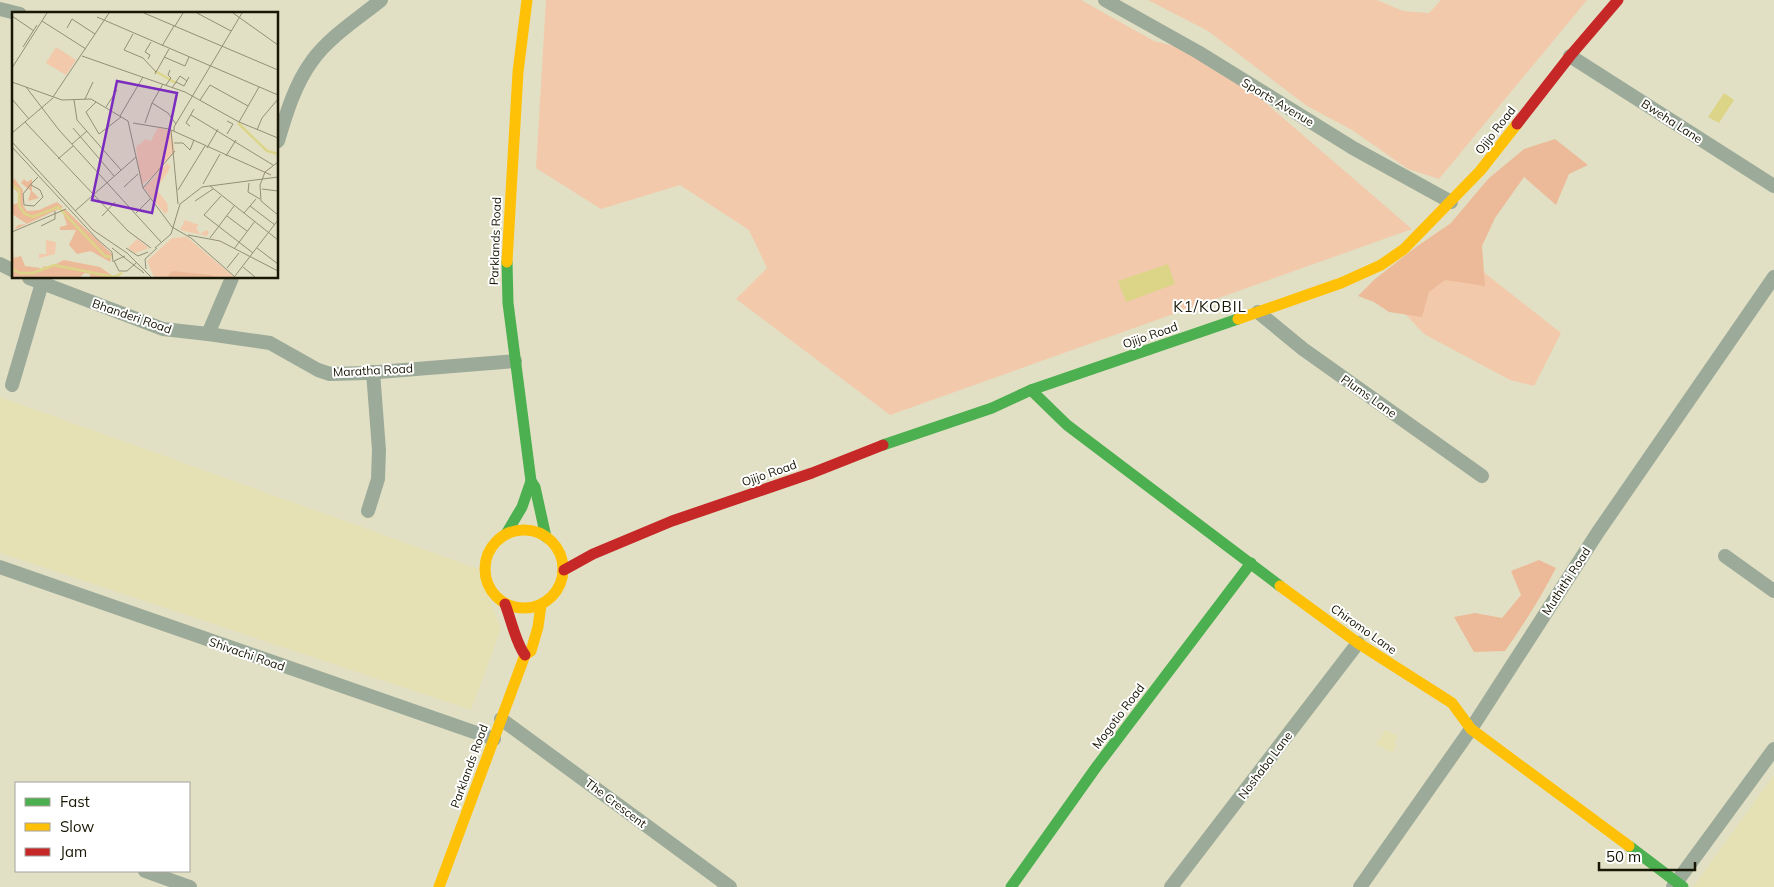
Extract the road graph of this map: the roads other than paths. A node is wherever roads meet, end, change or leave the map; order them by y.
1 (381, 0) edge
2 (1106, 0) edge
3 (1618, 0) edge
4 (525, 2) edge
5 (1570, 56) junction
6 (279, 138) edge
7 (1774, 186) edge
8 (1451, 202) junction
9 (0, 264) edge
10 (12, 270) edge
11 (1774, 278) edge
12 (31, 279) edge
13 (232, 279) edge
14 (42, 284) junction
15 (1258, 312) junction
16 (208, 334) junction
17 (515, 361) junction
18 (373, 372) junction
19 (12, 385) dead end
20 (1031, 390) junction
21 (1482, 476) dead end
22 (531, 481) junction
23 (368, 511) dead end
24 (506, 534) junction
25 (551, 541) junction
26 (593, 554) junction
27 (1725, 556) dead end
28 (1251, 563) junction
29 (0, 567) edge
30 (564, 570) junction
31 (1774, 591) edge
32 (505, 604) junction
33 (541, 605) junction
34 (1358, 643) junction
35 (525, 655) junction
36 (501, 720) junction
37 (1471, 729) junction
38 (494, 739) junction
39 (1774, 749) edge
40 (149, 872) edge
41 (1677, 885) edge
42 (190, 887) edge
43 (439, 887) edge
44 (730, 887) edge
45 (1011, 887) edge
46 (1171, 887) edge
47 (1360, 887) edge

1 - 6 street
2 - 8 street, Sports Avenue
3 - 5 main road, Ojijo Road
4 - 17 main road, Parklands Road
5 - 7 street, Bweha Lane
5 - 8 main road, Ojijo Road
8 - 15 main road, Ojijo Road
9 - 10 street
11 - 37 street, Muthithi Road
12 - 14 street, Bhanderi Road
13 - 16 street
14 - 16 street, Bhanderi Road
14 - 19 street
15 - 20 main road, Ojijo Road
15 - 21 street, Plums Lane
16 - 18 street, Maratha Road
17 - 18 street, Maratha Road
17 - 22 main road, Parklands Road
18 - 23 street
20 - 26 main road, Ojijo Road
20 - 28 main road, Chiromo Lane
22 - 24 main road, Parklands Road
22 - 25 main road, Parklands Road
24 - 25 main road
24 - 32 main road
25 - 26 main road
25 - 30 main road
26 - 30 main road, Ojijo Road
27 - 31 street
28 - 34 main road, Chiromo Lane
28 - 45 main road, Mogotio Road
29 - 38 street, Shivachi Road
30 - 33 main road
32 - 33 main road
32 - 35 main road
33 - 35 main road, Parklands Road
34 - 37 main road, Chiromo Lane
34 - 46 street, Noshaba Lane
35 - 36 main road, Parklands Road
36 - 38 main road, Parklands Road
36 - 44 street, The Crescent
37 - 41 main road, Chiromo Lane
37 - 47 street, Muthithi Road
38 - 43 main road, Parklands Road
39 - 41 street
40 - 42 street

